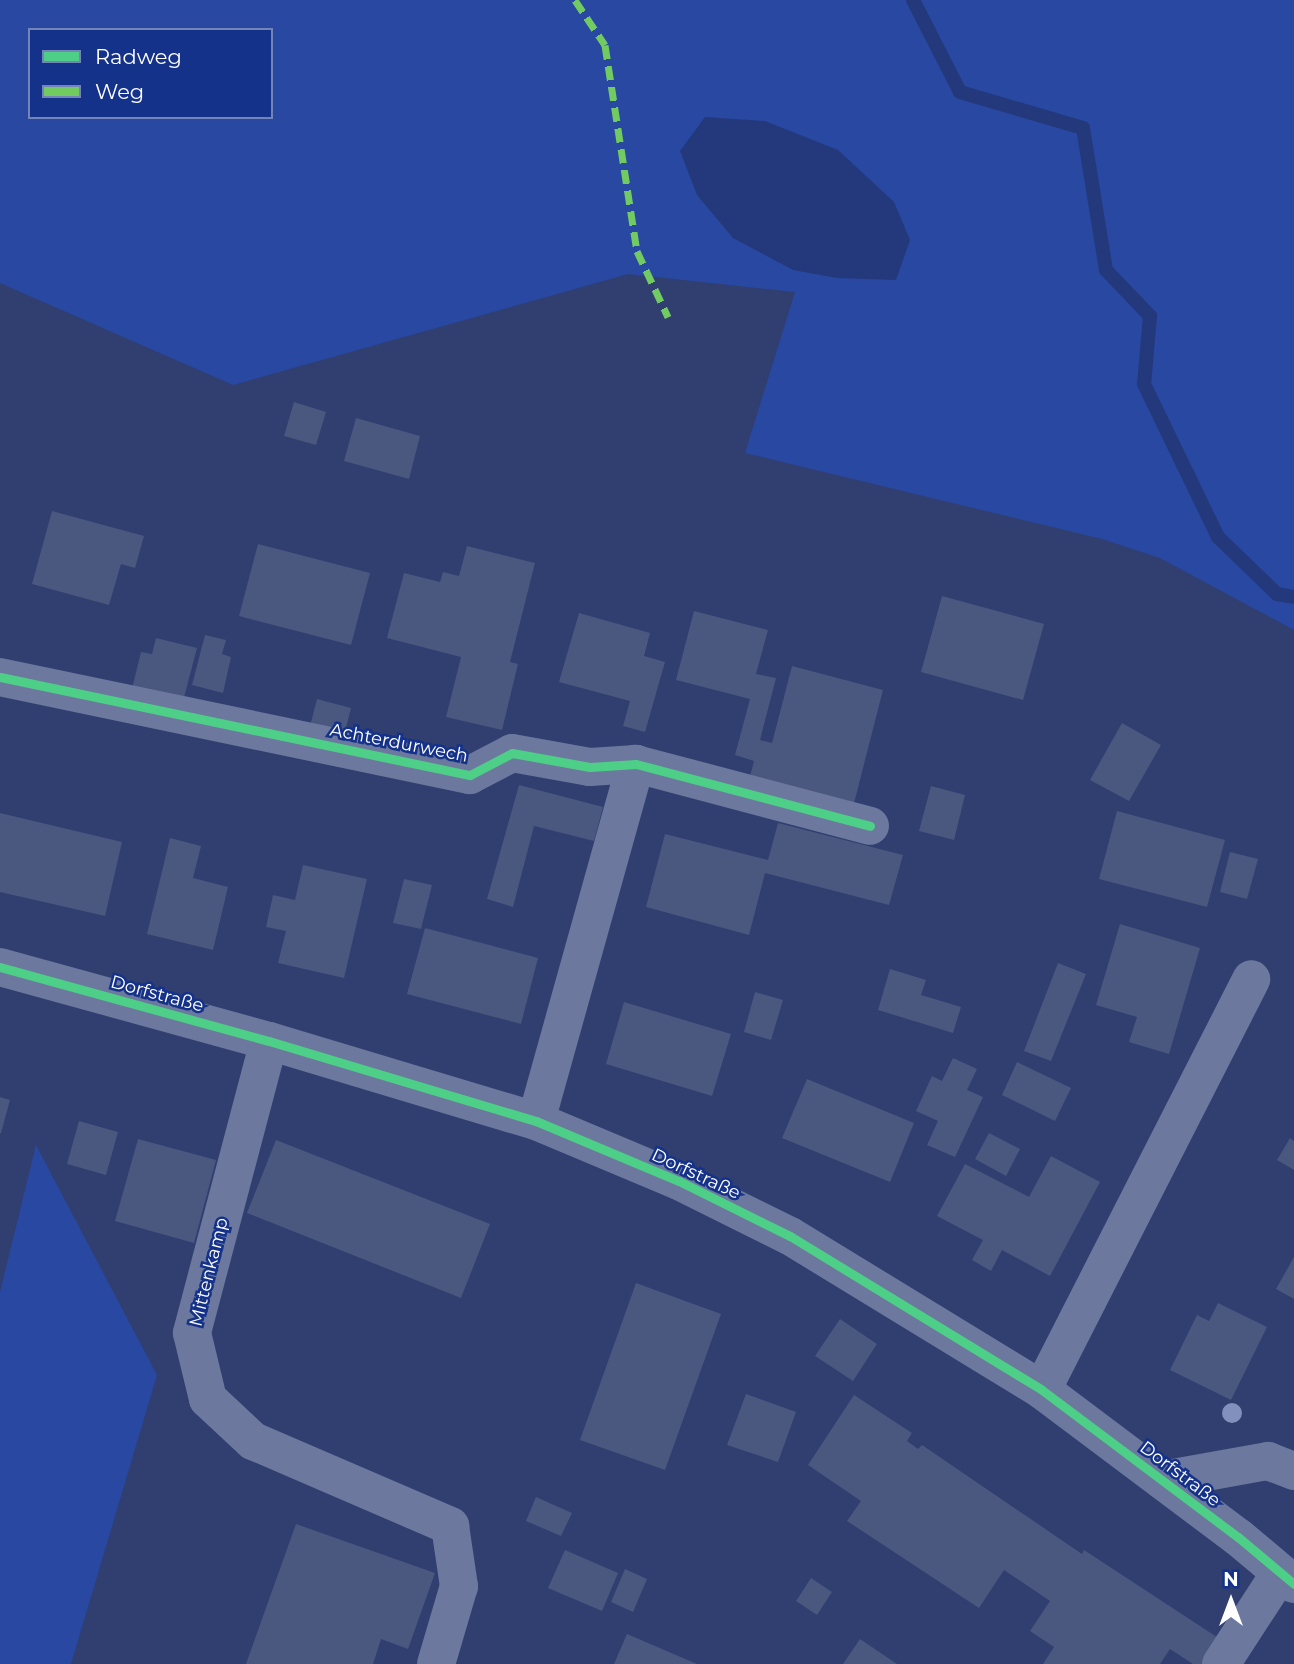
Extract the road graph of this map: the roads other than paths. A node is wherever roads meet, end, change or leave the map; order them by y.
1 (0, 677) edge
2 (636, 764) junction
3 (870, 826) dead end
4 (0, 967) edge
5 (1251, 979) dead end
6 (269, 1041) junction
7 (536, 1121) junction
8 (1042, 1390) junction
9 (1294, 1471) edge
10 (1162, 1480) junction
11 (1287, 1579) edge
12 (436, 1664) edge
13 (1221, 1664) edge

1 - 2 street, Achterdurwech
2 - 3 street, Achterdurwech
2 - 7 street
4 - 6 street, Dorfstraße
5 - 8 street
6 - 7 street, Dorfstraße
6 - 12 street, Mittenkamp
7 - 8 street, Dorfstraße
8 - 10 street, Dorfstraße
9 - 10 street, Dorfstraße
10 - 11 street, Dorfstraße
11 - 13 street

